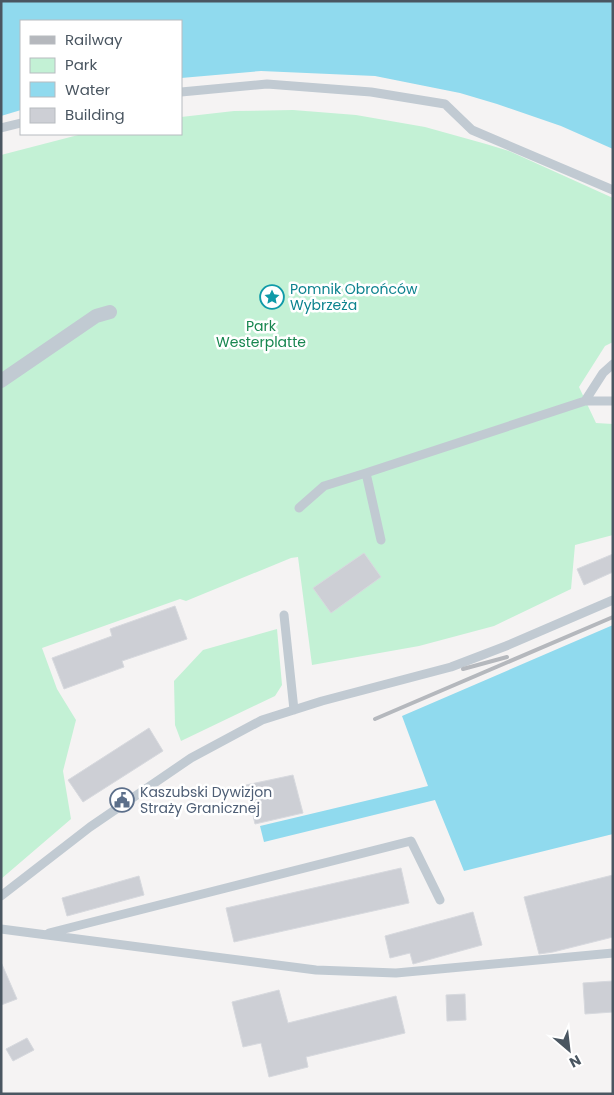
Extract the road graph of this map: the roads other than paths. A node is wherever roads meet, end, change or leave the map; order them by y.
1 (182, 92) edge
2 (20, 123) edge
3 (1, 128) edge
4 (613, 190) edge
5 (110, 312) dead end
6 (613, 364) edge
7 (1, 381) edge
8 (585, 401) junction
9 (613, 401) edge
10 (366, 474) junction
11 (299, 508) dead end
12 (381, 540) dead end
13 (613, 600) edge
14 (284, 615) dead end
15 (294, 710) junction
16 (1, 896) edge
17 (440, 900) dead end
18 (1, 929) edge
19 (44, 934) junction
20 (613, 952) edge

1 - 4 lane
2 - 3 lane
5 - 7 street
6 - 8 lane
8 - 9 lane
8 - 10 lane
10 - 11 lane
10 - 12 lane
13 - 15 lane
14 - 15 lane
15 - 16 lane
17 - 19 lane
18 - 19 lane
19 - 20 lane

